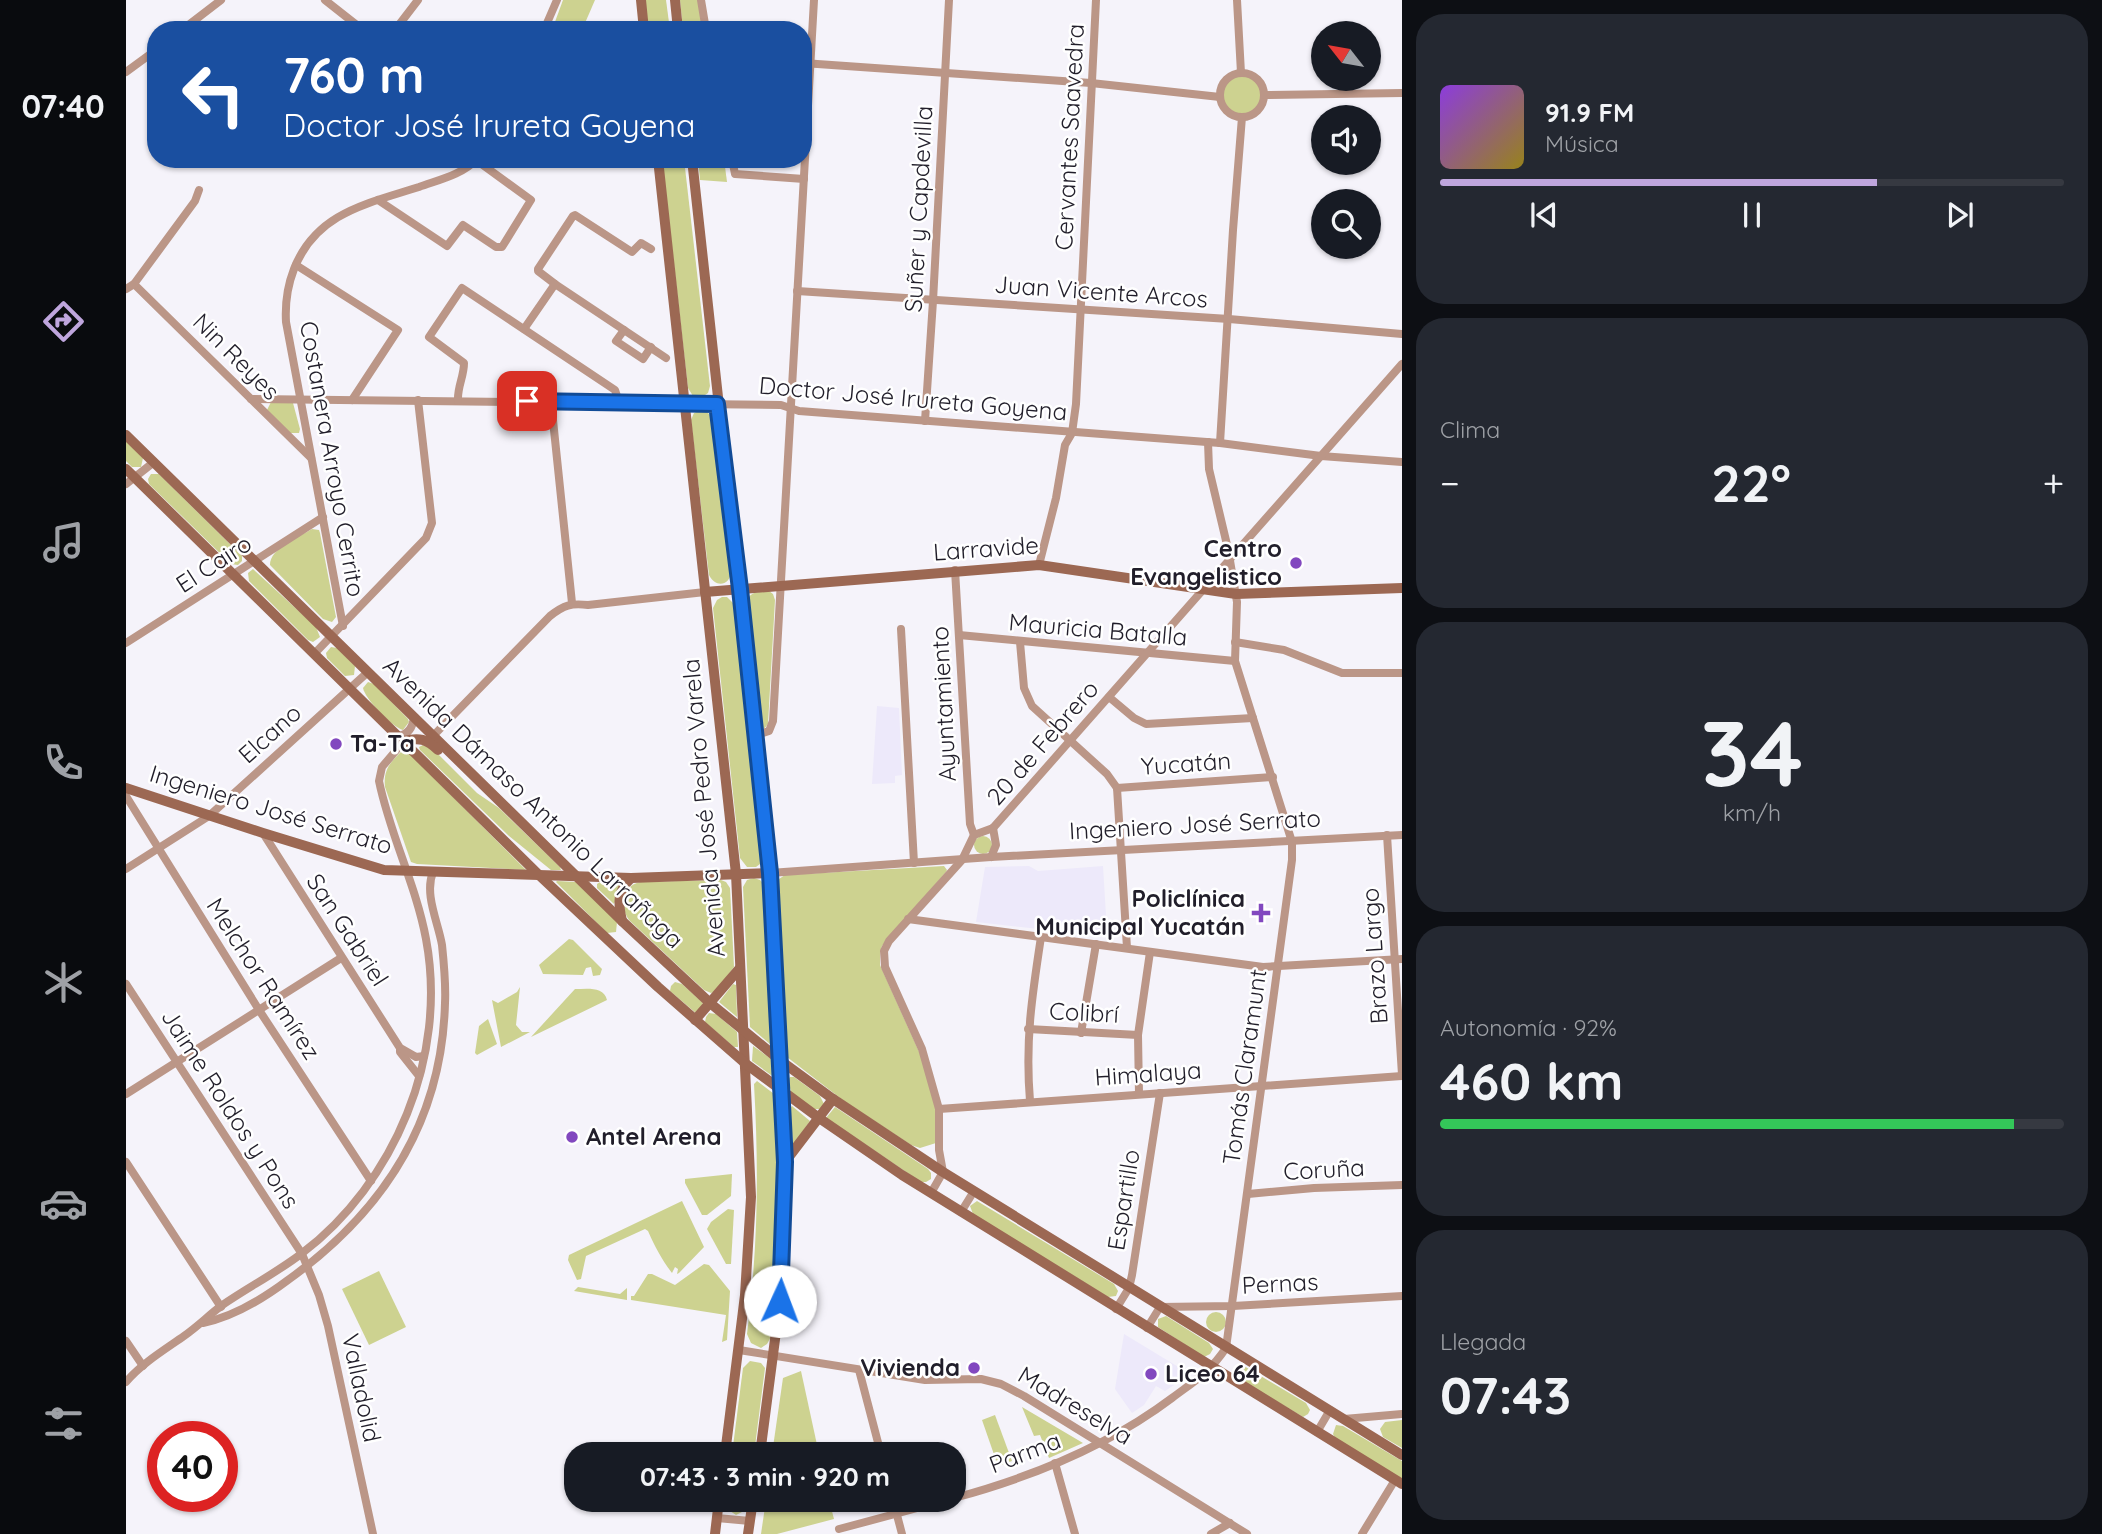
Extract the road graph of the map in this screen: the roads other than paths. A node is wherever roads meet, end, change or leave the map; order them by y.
1 (220, 0) edge
2 (326, 0) edge
3 (418, 0) edge
4 (557, 0) edge
5 (641, 0) edge
6 (675, 0) edge
7 (701, 0) edge
8 (814, 0) edge
9 (949, 0) edge
10 (1096, 0) edge
11 (1237, 0) edge
12 (193, 21) edge
13 (352, 21) edge
14 (402, 21) edge
15 (548, 21) edge
16 (643, 21) edge
17 (677, 21) edge
18 (704, 21) edge
19 (812, 21) edge
20 (147, 55) edge
21 (812, 63) edge
22 (128, 67) edge
23 (1241, 73) junction
24 (945, 74) junction
25 (1091, 83) junction
26 (1402, 93) edge
27 (1264, 95) junction
28 (1220, 97) junction
29 (1242, 117) junction
30 (463, 168) edge
31 (487, 168) edge
32 (659, 168) edge
33 (693, 168) edge
34 (734, 168) edge
35 (804, 168) edge
36 (804, 179) junction
37 (199, 190) dead end
38 (379, 200) junction
39 (651, 249) dead end
40 (296, 265) junction
41 (555, 284) junction
42 (130, 286) edge
43 (797, 291) junction
44 (933, 300) junction
45 (1081, 310) junction
46 (1229, 319) junction
47 (524, 329) junction
48 (624, 330) junction
49 (1402, 334) edge
50 (650, 347) junction
51 (666, 358) dead end
52 (1402, 365) edge
53 (251, 399) junction
54 (301, 400) junction
55 (352, 400) junction
56 (418, 400) junction
57 (458, 401) junction
58 (551, 401) junction
59 (619, 402) junction
60 (683, 403) junction
61 (717, 404) junction
62 (790, 408) junction
63 (925, 421) junction
64 (1072, 433) junction
65 (126, 435) edge
66 (1208, 443) junction
67 (1220, 443) junction
68 (1321, 456) junction
69 (311, 458) junction
70 (154, 462) junction
71 (1402, 463) edge
72 (126, 469) edge
73 (131, 481) edge
74 (323, 517) junction
75 (1231, 560) junction
76 (255, 561) junction
77 (1039, 565) junction
78 (955, 570) junction
79 (234, 575) junction
80 (781, 584) junction
81 (1402, 588) edge
82 (740, 589) junction
83 (1204, 589) junction
84 (705, 592) junction
85 (1236, 594) junction
86 (572, 603) junction
87 (343, 626) junction
88 (901, 629) dead end
89 (959, 635) junction
90 (332, 636) junction
91 (1020, 642) junction
92 (1235, 642) junction
93 (126, 643) edge
94 (315, 653) junction
95 (1147, 653) junction
96 (1235, 662) junction
97 (368, 672) junction
98 (1402, 673) edge
99 (351, 688) junction
100 (1109, 697) junction
101 (414, 717) junction
102 (1253, 718) junction
103 (433, 736) junction
104 (754, 736) junction
105 (402, 738) junction
106 (1070, 741) junction
107 (1273, 777) junction
108 (486, 787) junction
109 (126, 788) edge
110 (1117, 788) junction
111 (126, 796) edge
112 (209, 816) junction
113 (993, 828) junction
114 (263, 833) junction
115 (974, 835) junction
116 (1387, 835) junction
117 (1402, 835) edge
118 (1292, 842) junction
119 (158, 849) junction
120 (1121, 850) junction
121 (991, 857) junction
122 (962, 860) junction
123 (914, 863) junction
124 (126, 869) edge
125 (406, 871) junction
126 (433, 872) junction
127 (770, 873) junction
128 (736, 874) junction
129 (540, 876) junction
130 (577, 877) junction
131 (631, 878) junction
132 (908, 919) junction
133 (626, 925) junction
134 (1041, 937) junction
135 (1096, 944) junction
136 (613, 946) junction
137 (649, 947) junction
138 (1127, 948) junction
139 (1150, 952) junction
140 (341, 958) junction
141 (1398, 959) edge
142 (633, 965) junction
143 (1278, 966) junction
144 (740, 968) junction
145 (673, 970) junction
146 (126, 984) edge
147 (657, 987) junction
148 (710, 1003) junction
149 (259, 1010) junction
150 (695, 1020) junction
151 (1028, 1029) junction
152 (744, 1031) junction
153 (1082, 1032) junction
154 (1138, 1035) junction
155 (427, 1042) junction
156 (442, 1045) junction
157 (400, 1048) junction
158 (424, 1056) junction
159 (781, 1061) junction
160 (176, 1062) junction
161 (746, 1064) junction
162 (419, 1076) junction
163 (1402, 1076) edge
164 (1261, 1086) junction
165 (782, 1091) junction
166 (1160, 1093) junction
167 (126, 1094) edge
168 (1139, 1094) junction
169 (833, 1100) junction
170 (1030, 1101) junction
171 (939, 1109) junction
172 (819, 1118) junction
173 (397, 1138) junction
174 (410, 1144) junction
175 (126, 1162) edge
176 (785, 1162) junction
177 (943, 1172) junction
178 (371, 1181) junction
179 (1402, 1185) edge
180 (974, 1191) junction
181 (931, 1193) junction
182 (1248, 1194) junction
183 (961, 1212) junction
184 (302, 1254) junction
185 (307, 1266) junction
186 (1129, 1287) junction
187 (1402, 1296) edge
188 (1233, 1306) junction
189 (220, 1307) junction
190 (1160, 1307) junction
191 (1116, 1309) junction
192 (203, 1323) junction
193 (1147, 1328) junction
194 (126, 1341) edge
195 (1226, 1348) junction
196 (739, 1350) junction
197 (774, 1355) junction
198 (143, 1366) junction
199 (1213, 1368) junction
200 (859, 1370) junction
201 (126, 1382) edge
202 (1330, 1410) junction
203 (1402, 1414) edge
204 (1345, 1419) junction
205 (1317, 1432) junction
206 (728, 1442) edge
207 (762, 1442) edge
208 (878, 1442) edge
209 (1101, 1443) junction
210 (1402, 1455) edge
211 (1055, 1463) junction
212 (1399, 1482) edge
213 (966, 1495) edge
214 (718, 1512) edge
215 (751, 1512) edge
216 (904, 1512) edge
217 (897, 1514) junction
218 (717, 1518) junction
219 (750, 1521) junction
220 (1230, 1523) junction
221 (839, 1529) dead end
222 (373, 1534) edge
223 (715, 1534) edge
224 (748, 1534) edge
225 (902, 1534) edge
226 (1075, 1534) edge
227 (1211, 1534) edge
228 (1247, 1534) edge
229 (1362, 1534) edge

1 - 12 street
2 - 13 street
3 - 14 street
4 - 15 street
5 - 16 street
6 - 17 street
7 - 18 street
8 - 19 street
9 - 24 street, Suñer y Capdevilla
10 - 25 street, Cervantes Saavedra
11 - 23 street
20 - 22 street
21 - 24 street
23 - 27 street
23 - 28 street
24 - 25 street
24 - 44 street, Suñer y Capdevilla
25 - 28 street
25 - 45 street, Cervantes Saavedra
26 - 27 street
27 - 29 street
28 - 29 street
29 - 46 street
30 - 38 street, Costanera Arroyo Cerrito
31 - 38 street
32 - 60 street, Avenida José Pedro Varela
33 - 61 street
34 - 36 street
35 - 36 street
36 - 43 street
37 - 42 street
38 - 40 street, Costanera Arroyo Cerrito
39 - 41 street
40 - 54 street, Costanera Arroyo Cerrito
40 - 55 street
41 - 47 street
41 - 48 street
42 - 53 street, Nin Reyes
43 - 44 street, Juan Vicente Arcos
43 - 62 street
44 - 45 street, Juan Vicente Arcos
44 - 63 street, Suñer y Capdevilla
45 - 46 street, Juan Vicente Arcos
45 - 64 street, Cervantes Saavedra
46 - 49 street, Juan Vicente Arcos
46 - 67 street
47 - 57 street
47 - 59 street
48 - 50 street
48 - 50 street
50 - 51 street
52 - 68 street, 20 de Febrero
53 - 54 street, Doctor José Irureta Goyena
53 - 69 street, Nin Reyes
54 - 55 street, Doctor José Irureta Goyena
54 - 69 street, Costanera Arroyo Cerrito
55 - 56 street, Doctor José Irureta Goyena
56 - 57 street, Doctor José Irureta Goyena
56 - 87 street
57 - 58 street, Doctor José Irureta Goyena
58 - 59 street, Doctor José Irureta Goyena
58 - 86 street
59 - 60 street, Doctor José Irureta Goyena
60 - 61 street, Doctor José Irureta Goyena
60 - 84 street, Avenida José Pedro Varela
61 - 62 street, Doctor José Irureta Goyena
61 - 82 street
62 - 63 street, Doctor José Irureta Goyena
62 - 80 street
63 - 64 street, Doctor José Irureta Goyena
64 - 66 street, Doctor José Irureta Goyena
64 - 77 street, Cervantes Saavedra
65 - 70 street, Avenida Dámaso Antonio Larrañaga
66 - 67 street, Doctor José Irureta Goyena
66 - 75 street, Tomás Claramunt
67 - 68 street, Doctor José Irureta Goyena
68 - 71 street, Doctor José Irureta Goyena
68 - 75 street, 20 de Febrero
69 - 74 street, Costanera Arroyo Cerrito
70 - 73 street
70 - 76 street, Avenida Dámaso Antonio Larrañaga
72 - 73 street, Avenida Dámaso Antonio Larrañaga
73 - 79 street, Avenida Dámaso Antonio Larrañaga
74 - 76 street, El Cairo
74 - 87 street, Costanera Arroyo Cerrito
75 - 83 street, 20 de Febrero
75 - 85 street, Tomás Claramunt
76 - 79 street, El Cairo
76 - 90 street, Avenida Dámaso Antonio Larrañaga
77 - 78 street, Larravide
77 - 83 street, Larravide
78 - 80 street, Larravide
78 - 89 street, Ayuntamiento
79 - 93 street, El Cairo
79 - 94 street, Avenida Dámaso Antonio Larrañaga
80 - 82 street, Larravide
80 - 104 street
81 - 85 street, Larravide
82 - 84 street, Larravide
82 - 104 street
83 - 85 street, Larravide
83 - 95 street, 20 de Febrero
84 - 86 street, Larravide
84 - 128 street, Avenida José Pedro Varela
85 - 92 street, Tomás Claramunt
86 - 103 street
87 - 90 street
88 - 123 street
89 - 91 street, Mauricia Batalla
89 - 115 street, Ayuntamiento
90 - 94 street
90 - 97 street, Avenida Dámaso Antonio Larrañaga
91 - 95 street, Mauricia Batalla
91 - 106 street, Yucatán
92 - 96 street, Tomás Claramunt
92 - 98 street
94 - 99 street, Avenida Dámaso Antonio Larrañaga
95 - 96 street, Mauricia Batalla
95 - 100 street, 20 de Febrero
96 - 102 street, Tomás Claramunt
97 - 99 street, Elcano
97 - 101 street, Avenida Dámaso Antonio Larrañaga
99 - 105 street, Avenida Dámaso Antonio Larrañaga
99 - 112 street, Elcano
100 - 102 street
100 - 106 street, 20 de Febrero
101 - 103 street, Avenida Dámaso Antonio Larrañaga
101 - 105 street
102 - 107 street, Tomás Claramunt
103 - 108 street, Avenida Dámaso Antonio Larrañaga
104 - 127 street
105 - 108 street
105 - 125 street
105 - 129 street, Avenida Dámaso Antonio Larrañaga
106 - 110 street, Yucatán
106 - 113 street, 20 de Febrero
107 - 110 street, Yucatán
107 - 118 street, Tomás Claramunt
108 - 130 street, Avenida Dámaso Antonio Larrañaga
109 - 112 street, Ingeniero José Serrato
110 - 120 street
111 - 119 street, Melchor Ramírez
112 - 114 street, Ingeniero José Serrato
112 - 119 street, Elcano
113 - 115 street, 20 de Febrero
113 - 121 street
114 - 125 street, Ingeniero José Serrato
114 - 140 street, San Gabriel
115 - 122 street
116 - 117 street, Ingeniero José Serrato
116 - 118 street, Ingeniero José Serrato
116 - 141 street, Brazo Largo
118 - 120 street, Ingeniero José Serrato
118 - 143 street, Tomás Claramunt
119 - 124 street, Elcano
119 - 149 street, Melchor Ramírez
120 - 121 street, Ingeniero José Serrato
120 - 138 street
121 - 122 street, Ingeniero José Serrato
122 - 123 street, Ingeniero José Serrato
122 - 132 street
123 - 127 street, Ingeniero José Serrato
125 - 126 street, Ingeniero José Serrato
125 - 155 street
126 - 129 street, Ingeniero José Serrato
126 - 156 street
127 - 128 street, Ingeniero José Serrato
127 - 159 street
128 - 131 street, Ingeniero José Serrato
128 - 144 street, Avenida José Pedro Varela
129 - 130 street, Ingeniero José Serrato
129 - 136 street, Avenida Dámaso Antonio Larrañaga
130 - 131 street, Ingeniero José Serrato
130 - 133 street, Avenida Dámaso Antonio Larrañaga
131 - 133 street
132 - 134 street
132 - 171 street
133 - 136 street
133 - 137 street, Avenida Dámaso Antonio Larrañaga
134 - 135 street
134 - 151 street
135 - 138 street
135 - 153 street
136 - 142 street, Avenida Dámaso Antonio Larrañaga
137 - 142 street
137 - 145 street, Avenida Dámaso Antonio Larrañaga
138 - 139 street
139 - 143 street
139 - 154 street
140 - 149 street
140 - 157 street, San Gabriel
141 - 143 street
141 - 163 street, Brazo Largo
142 - 147 street, Avenida Dámaso Antonio Larrañaga
143 - 164 street, Tomás Claramunt
144 - 148 street
144 - 152 street, Avenida José Pedro Varela
145 - 147 street
145 - 148 street, Avenida Dámaso Antonio Larrañaga
146 - 160 street, Jaime Roldos y Pons
147 - 150 street, Avenida Dámaso Antonio Larrañaga
148 - 150 street
148 - 152 street, Avenida Dámaso Antonio Larrañaga
149 - 160 street
149 - 178 street, Melchor Ramírez
150 - 161 street, Avenida Dámaso Antonio Larrañaga
151 - 153 street, Colibrí
151 - 170 street
152 - 159 street, Avenida Dámaso Antonio Larrañaga
152 - 161 street, Avenida José Pedro Varela
153 - 154 street, Colibrí
154 - 168 street
155 - 156 street
155 - 158 street
156 - 174 street
157 - 158 street
157 - 162 street, San Gabriel
158 - 162 street
159 - 165 street
159 - 169 street, Avenida Dámaso Antonio Larrañaga
160 - 167 street
160 - 184 street, Jaime Roldos y Pons
161 - 165 street, Avenida Dámaso Antonio Larrañaga
161 - 196 street, Avenida José Pedro Varela
162 - 173 street
163 - 164 street, Himalaya
164 - 166 street, Himalaya
164 - 182 street, Tomás Claramunt
165 - 172 street, Avenida Dámaso Antonio Larrañaga
165 - 176 street
166 - 168 street, Himalaya
166 - 186 street, Espartillo
168 - 170 street, Himalaya
169 - 172 street
169 - 177 street, Avenida Dámaso Antonio Larrañaga
170 - 171 street, Himalaya
171 - 177 street
172 - 176 street
172 - 181 street, Avenida Dámaso Antonio Larrañaga
173 - 174 street
173 - 178 street
174 - 185 street
175 - 189 street
176 - 197 street
177 - 180 street, Avenida Dámaso Antonio Larrañaga
177 - 181 street
178 - 184 street
179 - 182 street, Coruña
180 - 183 street
180 - 186 street, Avenida Dámaso Antonio Larrañaga
181 - 183 street, Avenida Dámaso Antonio Larrañaga
182 - 188 street, Tomás Claramunt
183 - 191 street, Avenida Dámaso Antonio Larrañaga
184 - 185 street, Valladolid
184 - 189 street
185 - 192 street
185 - 222 street, Valladolid
186 - 190 street, Avenida Dámaso Antonio Larrañaga
186 - 191 street, Espartillo
187 - 188 street, Pernas
188 - 190 street, Pernas
188 - 195 street, Tomás Claramunt
189 - 192 street
190 - 193 street
190 - 195 street, Avenida Dámaso Antonio Larrañaga
191 - 193 street, Avenida Dámaso Antonio Larrañaga
192 - 198 street
193 - 199 street, Avenida Dámaso Antonio Larrañaga
194 - 198 street
195 - 199 street, Tomás Claramunt
195 - 202 street, Avenida Dámaso Antonio Larrañaga
196 - 197 street, Madreselva
196 - 206 street, Avenida José Pedro Varela
197 - 200 street, Madreselva
197 - 207 street
198 - 201 street
199 - 205 street, Avenida Dámaso Antonio Larrañaga
199 - 209 street, Parma
200 - 208 street
200 - 209 street, Madreselva
202 - 204 street, Avenida Dámaso Antonio Larrañaga
202 - 205 street
203 - 204 street
204 - 210 street, Avenida Dámaso Antonio Larrañaga
205 - 212 street, Avenida Dámaso Antonio Larrañaga
209 - 211 street, Parma
209 - 220 street, Madreselva
211 - 213 street, Parma
211 - 226 street
212 - 229 street
214 - 218 street
215 - 219 street
216 - 217 street
217 - 221 street
217 - 225 street
218 - 219 street
218 - 223 street
219 - 224 street
220 - 227 street
220 - 228 street, Madreselva

